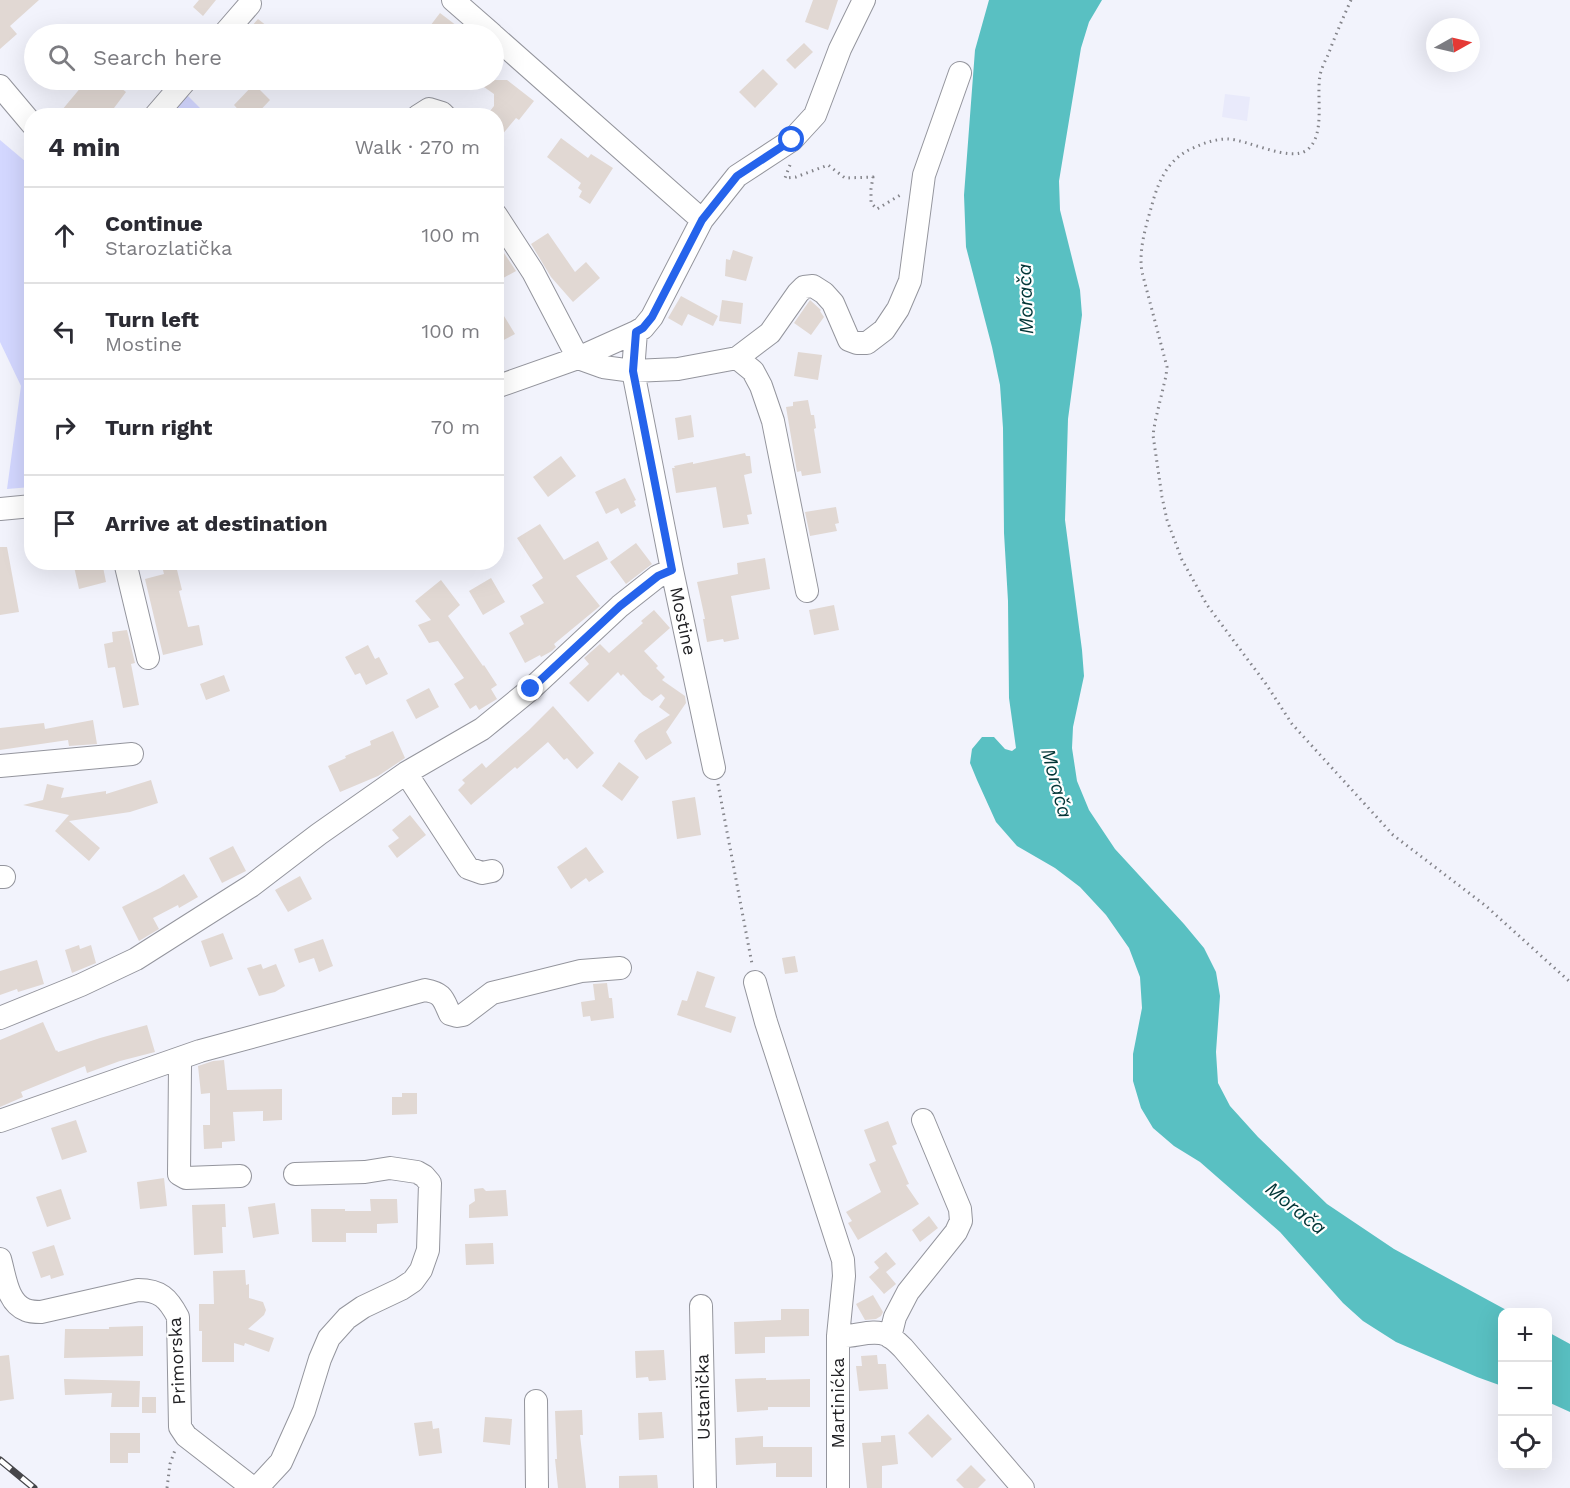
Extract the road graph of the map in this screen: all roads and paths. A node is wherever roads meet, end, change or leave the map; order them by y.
1 (453, 0) edge
2 (864, 0) edge
3 (1351, 0) edge
4 (250, 4) dead end
5 (233, 24) edge
6 (480, 24) edge
7 (504, 45) edge
8 (960, 73) dead end
9 (0, 86) edge
10 (177, 90) edge
11 (162, 108) edge
12 (24, 114) edge
13 (792, 158) dead end
14 (923, 182) junction
15 (702, 220) junction
16 (504, 227) edge
17 (636, 332) junction
18 (578, 358) junction
19 (737, 358) junction
20 (633, 371) junction
21 (504, 384) edge
22 (24, 507) edge
23 (0, 509) edge
24 (127, 570) edge
25 (672, 570) junction
26 (807, 591) dead end
27 (148, 658) dead end
28 (132, 754) dead end
29 (0, 766) edge
30 (714, 768) joint
31 (406, 773) junction
32 (492, 871) dead end
33 (620, 968) dead end
34 (755, 982) joint
35 (1570, 982) edge
36 (0, 1018) edge
37 (178, 1059) junction
38 (923, 1120) dead end
39 (0, 1121) edge
40 (295, 1174) dead end
41 (240, 1176) dead end
42 (0, 1259) edge
43 (701, 1306) dead end
44 (838, 1336) junction
45 (890, 1337) junction
46 (536, 1401) dead end
47 (182, 1432) junction
48 (1014, 1485) edge
49 (167, 1488) edge
50 (255, 1488) edge
51 (537, 1488) edge
52 (705, 1488) edge
53 (838, 1488) edge

1 - 6 street
2 - 15 street
3 - 35 path
4 - 5 street
7 - 15 street
8 - 14 street
9 - 12 street
10 - 11 street
13 - 14 path
14 - 19 street
15 - 17 street
16 - 18 street
17 - 18 street
17 - 20 street, Mostine
18 - 20 street
18 - 21 street
19 - 20 street
19 - 26 street
20 - 25 street, Mostine
22 - 23 street
24 - 27 street
25 - 30 street, Mostine
25 - 31 street
28 - 29 street
30 - 34 path
31 - 32 street
31 - 36 street
33 - 37 street
34 - 44 street
37 - 39 street
37 - 41 street
38 - 45 street
40 - 50 street
42 - 47 street, Primorska
43 - 52 street, Ustanička
44 - 45 street, Martinićka
44 - 53 street, Martinićka
45 - 48 street
46 - 51 street
47 - 49 path
47 - 50 street

